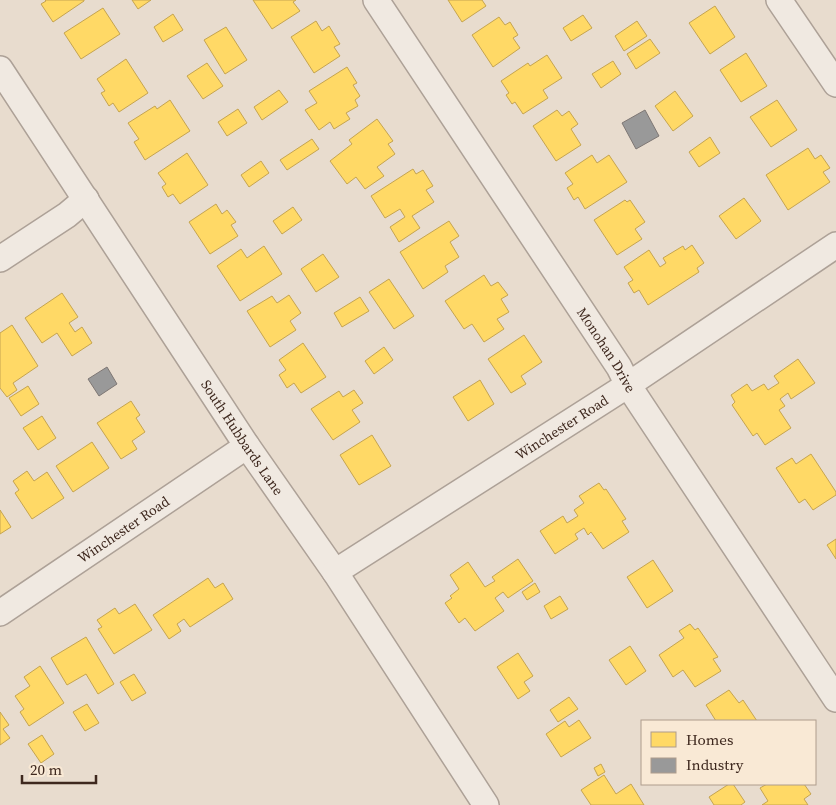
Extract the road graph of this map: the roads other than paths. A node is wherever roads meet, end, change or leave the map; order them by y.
1 (376, 0) edge
2 (779, 0) edge
3 (0, 68) edge
4 (836, 84) edge
5 (86, 199) junction
6 (836, 245) edge
7 (0, 259) edge
8 (628, 385) junction
9 (247, 446) junction
10 (335, 572) junction
11 (0, 613) edge
12 (836, 699) edge
13 (486, 805) edge

1 - 8 street, Monohan Drive
2 - 4 street
3 - 5 street, South Hubbards Lane
5 - 7 street
5 - 9 street, South Hubbards Lane
6 - 8 street, Winchester Road
8 - 10 street, Winchester Road
8 - 12 street, Monohan Drive
9 - 10 street, South Hubbards Lane
9 - 11 street, Winchester Road
10 - 13 street, South Hubbards Lane

